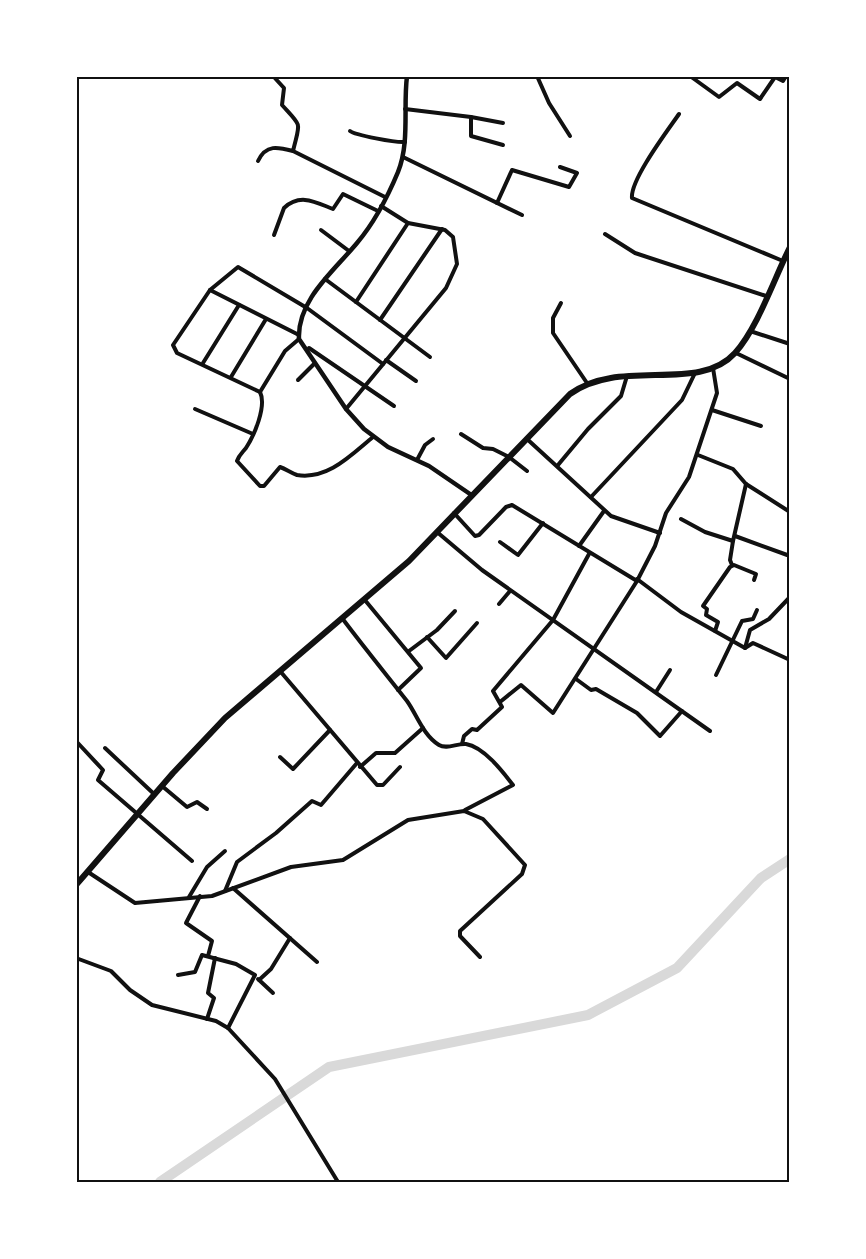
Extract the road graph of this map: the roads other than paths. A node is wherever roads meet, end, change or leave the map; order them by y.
1 (273, 76) edge
2 (406, 76) edge
3 (537, 76) edge
4 (690, 76) edge
5 (786, 76) edge
6 (405, 109) junction
7 (679, 114) dead end
8 (471, 117) junction
9 (503, 123) dead end
10 (350, 130) dead end
11 (570, 136) dead end
12 (405, 142) junction
13 (503, 145) dead end
14 (293, 151) junction
15 (403, 157) junction
16 (258, 161) dead end
17 (560, 166) dead end
18 (385, 197) junction
19 (497, 203) junction
20 (379, 208) junction
21 (522, 215) dead end
22 (408, 223) junction
23 (442, 229) junction
24 (321, 230) dead end
25 (605, 234) dead end
26 (274, 235) dead end
27 (789, 247) edge
28 (349, 251) junction
29 (783, 261) junction
30 (325, 279) junction
31 (210, 290) junction
32 (766, 296) junction
33 (356, 302) junction
34 (561, 303) dead end
35 (239, 305) junction
36 (307, 308) junction
37 (266, 319) junction
38 (380, 320) junction
39 (750, 331) junction
40 (299, 337) junction
41 (404, 338) junction
42 (789, 344) edge
43 (309, 348) dead end
44 (735, 353) junction
45 (430, 357) dead end
46 (384, 362) junction
47 (202, 363) junction
48 (315, 364) junction
49 (713, 368) junction
50 (696, 372) junction
51 (627, 375) junction
52 (231, 377) junction
53 (789, 379) edge
54 (298, 380) dead end
55 (416, 381) dead end
56 (586, 383) junction
57 (365, 386) junction
58 (260, 392) junction
59 (394, 406) dead end
60 (195, 409) dead end
61 (346, 409) junction
62 (712, 410) junction
63 (761, 426) dead end
64 (253, 434) junction
65 (461, 434) dead end
66 (373, 437) junction
67 (433, 439) dead end
68 (527, 439) junction
69 (698, 455) junction
70 (509, 457) junction
71 (417, 460) junction
72 (558, 466) junction
73 (527, 471) dead end
74 (746, 484) junction
75 (470, 494) junction
76 (591, 497) junction
77 (604, 511) junction
78 (789, 512) edge
79 (454, 513) junction
80 (681, 519) dead end
81 (543, 523) junction
82 (436, 531) junction
83 (660, 533) junction
84 (734, 538) junction
85 (500, 542) dead end
86 (579, 546) junction
87 (589, 554) junction
88 (789, 556) edge
89 (732, 565) junction
90 (637, 580) junction
91 (754, 580) dead end
92 (510, 590) junction
93 (789, 597) edge
94 (364, 599) junction
95 (499, 604) dead end
96 (757, 610) dead end
97 (455, 611) dead end
98 (342, 618) junction
99 (553, 620) junction
100 (477, 623) dead end
101 (716, 631) junction
102 (428, 636) junction
103 (733, 642) junction
104 (595, 648) junction
105 (745, 648) junction
106 (409, 651) junction
107 (789, 660) edge
108 (280, 670) junction
109 (669, 670) dead end
110 (716, 675) dead end
111 (576, 679) junction
112 (398, 690) junction
113 (656, 692) junction
114 (501, 702) junction
115 (682, 711) junction
116 (423, 728) junction
117 (330, 730) junction
118 (710, 731) dead end
119 (76, 741) edge
120 (462, 744) junction
121 (105, 748) dead end
122 (280, 757) dead end
123 (358, 765) junction
124 (400, 767) dead end
125 (162, 786) junction
126 (154, 795) junction
127 (207, 809) dead end
128 (464, 811) junction
129 (136, 815) junction
130 (225, 851) dead end
131 (192, 861) dead end
132 (88, 872) junction
133 (77, 883) edge
134 (233, 888) junction
135 (225, 891) junction
136 (200, 896) junction
137 (189, 897) junction
138 (291, 938) junction
139 (208, 956) junction
140 (480, 957) dead end
141 (76, 958) edge
142 (215, 958) junction
143 (316, 962) dead end
144 (178, 975) dead end
145 (255, 975) junction
146 (259, 980) junction
147 (273, 993) dead end
148 (207, 1019) junction
149 (228, 1028) junction
150 (338, 1182) edge

1 - 14 street
2 - 6 street
3 - 11 street
4 - 5 street
6 - 8 street
6 - 12 street
7 - 29 street
8 - 9 street
8 - 13 street
10 - 12 street
12 - 15 street
14 - 16 street
14 - 18 street
15 - 18 street
15 - 19 street
17 - 19 street
18 - 20 street
19 - 21 street
20 - 22 street
20 - 26 street
20 - 28 street
22 - 23 street
22 - 33 street
23 - 38 street
23 - 41 street
24 - 28 street
25 - 32 street
27 - 29 main road
28 - 30 street
29 - 32 main road
30 - 33 street
30 - 36 street
31 - 35 street
31 - 36 street
31 - 47 street
32 - 39 main road
33 - 38 street
34 - 56 street
35 - 37 street
35 - 47 street
36 - 40 street
36 - 46 street
37 - 40 street
37 - 52 street
38 - 41 street
39 - 42 street
39 - 44 main road
40 - 48 street
40 - 58 street
41 - 45 street
41 - 46 street
43 - 57 street
44 - 49 main road
44 - 53 street
46 - 55 street
46 - 57 street
47 - 52 street
48 - 54 street
48 - 61 street
49 - 50 main road
49 - 62 street
50 - 51 main road
50 - 76 street
51 - 56 main road
51 - 72 street
52 - 58 street
56 - 68 main road
57 - 59 street
57 - 61 street
58 - 64 street
60 - 64 street
61 - 66 street
62 - 63 street
62 - 69 street
64 - 66 street
65 - 70 street
66 - 71 street
67 - 71 street
68 - 70 main road
68 - 72 street
69 - 74 street
69 - 83 street
70 - 73 street
70 - 75 main road
71 - 75 street
72 - 76 street
74 - 78 street
74 - 84 street
75 - 79 main road
76 - 77 street
77 - 83 street
77 - 86 street
79 - 81 street
79 - 82 main road
80 - 84 street
81 - 85 street
81 - 86 street
82 - 92 street
82 - 94 main road
83 - 90 street
84 - 88 street
84 - 89 street
86 - 87 street
87 - 90 street
87 - 99 street
89 - 91 street
89 - 101 street
90 - 101 street
90 - 104 street
92 - 95 street
92 - 99 street
93 - 105 street
94 - 98 main road
94 - 106 street
96 - 103 street
97 - 102 street
98 - 108 main road
98 - 112 street
99 - 104 street
99 - 114 street
100 - 102 street
101 - 103 street
102 - 106 street
103 - 105 street
103 - 110 street
104 - 111 street
104 - 113 street
105 - 107 street
106 - 112 street
108 - 117 street
108 - 125 main road
109 - 113 street
111 - 114 street
111 - 115 street
112 - 116 street
113 - 115 street
114 - 120 street
115 - 118 street
116 - 120 street
116 - 123 street
117 - 122 street
117 - 123 street
119 - 129 street
120 - 128 street
121 - 126 street
123 - 124 street
123 - 135 street
125 - 126 main road
125 - 127 street
126 - 129 main road
128 - 134 street
128 - 140 street
129 - 131 street
129 - 132 main road
130 - 137 street
132 - 133 main road
132 - 137 street
134 - 135 street
134 - 138 street
135 - 136 street
136 - 137 street
136 - 139 street
138 - 143 street
138 - 146 street
139 - 142 street
139 - 144 street
141 - 148 street
142 - 145 street
142 - 148 street
145 - 146 street
145 - 149 street
146 - 147 street
148 - 149 street
149 - 150 street

